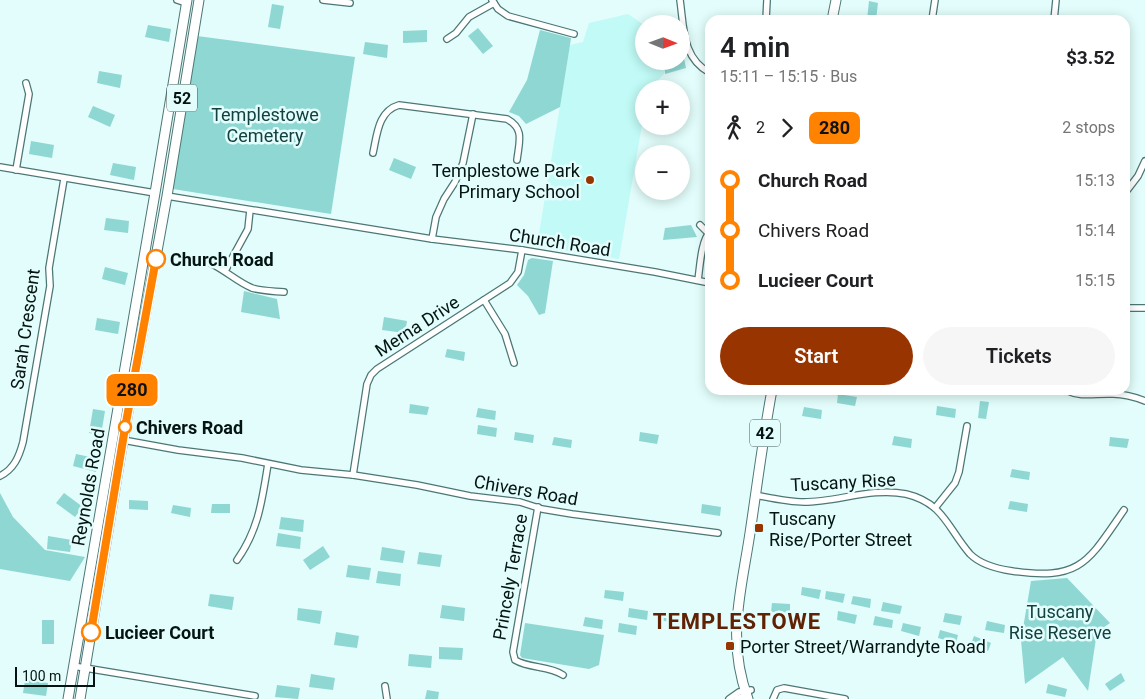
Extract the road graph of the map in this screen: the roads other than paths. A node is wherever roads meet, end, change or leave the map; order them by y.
1 (199, 0) edge
2 (323, 0) edge
3 (680, 0) edge
4 (767, 0) edge
5 (830, 0) edge
6 (836, 0) edge
7 (935, 0) edge
8 (1056, 0) edge
9 (184, 1) edge
10 (493, 1) edge
11 (350, 2) dead end
12 (766, 15) edge
13 (828, 15) edge
14 (833, 15) edge
15 (933, 15) edge
16 (1054, 15) edge
17 (574, 34) dead end
18 (447, 38) dead end
19 (705, 70) edge
20 (26, 83) dead end
21 (473, 114) junction
22 (373, 154) dead end
23 (517, 160) dead end
24 (1145, 161) edge
25 (0, 167) edge
26 (16, 170) junction
27 (64, 179) junction
28 (1130, 186) edge
29 (156, 193) junction
30 (167, 196) junction
31 (250, 210) junction
32 (700, 225) dead end
33 (149, 229) junction
34 (705, 229) edge
35 (432, 239) junction
36 (705, 239) edge
37 (522, 250) junction
38 (144, 256) junction
39 (156, 258) junction
40 (192, 259) dead end
41 (225, 271) junction
42 (698, 280) junction
43 (705, 282) edge
44 (284, 292) dead end
45 (484, 300) junction
46 (1130, 308) edge
47 (1145, 308) edge
48 (514, 363) dead end
49 (767, 395) edge
50 (771, 395) edge
51 (1078, 395) edge
52 (1097, 395) edge
53 (1121, 395) edge
54 (1145, 401) edge
55 (967, 426) dead end
56 (123, 440) junction
57 (268, 464) junction
58 (353, 475) junction
59 (0, 476) edge
60 (758, 476) junction
61 (755, 495) junction
62 (538, 507) junction
63 (935, 508) junction
64 (1124, 510) dead end
65 (718, 534) dead end
66 (237, 560) dead end
67 (73, 666) junction
68 (85, 668) junction
69 (563, 676) dead end
70 (385, 686) dead end
71 (748, 694) edge
72 (255, 696) dead end
73 (68, 699) edge
74 (80, 699) edge
75 (387, 699) edge
76 (729, 699) edge
77 (737, 699) edge
78 (773, 699) edge
79 (845, 699) edge

1 - 30 main road, 52
2 - 11 street
3 - 19 street
4 - 12 street
5 - 13 main road
6 - 14 main road
7 - 15 street
8 - 16 street
9 - 29 main road, 52
10 - 17 street
10 - 18 street
20 - 26 street
21 - 22 street
21 - 23 street
21 - 35 street
24 - 28 street
25 - 26 street
26 - 27 street
27 - 29 street
27 - 59 street, Sarah Crescent
29 - 33 main road, Reynolds Road / 52
30 - 31 street, Church Road
30 - 33 main road
30 - 39 main road, Reynolds Road / 52
31 - 35 street, Church Road
31 - 41 street
32 - 34 street
33 - 38 main road, Reynolds Road / 52
35 - 37 street, Church Road
36 - 42 street
37 - 42 street, Church Road
37 - 45 street, Merna Drive
38 - 39 main road
38 - 67 main road, Reynolds Road / 52
39 - 56 main road, Reynolds Road / 52
40 - 41 street
41 - 44 street
42 - 43 street, Church Road
45 - 48 street
45 - 58 street, Merna Drive
46 - 47 street
49 - 60 main road, 42
50 - 60 main road, 42
51 - 52 street
53 - 54 street
55 - 63 street
56 - 57 street, Chivers Road
56 - 68 main road, Reynolds Road / 52
57 - 58 street, Chivers Road
57 - 66 street
58 - 62 street, Chivers Road
60 - 61 main road, 42
61 - 63 street, Tuscany Rise
61 - 71 main road, 42
62 - 65 street, Chivers Road
62 - 69 street, Princely Terrace
63 - 64 street, Tuscany Rise
67 - 68 street
67 - 73 main road, Reynolds Road / 52
68 - 72 street
68 - 74 main road, Reynolds Road / 52
70 - 75 street
71 - 76 street
71 - 77 street
78 - 79 street

